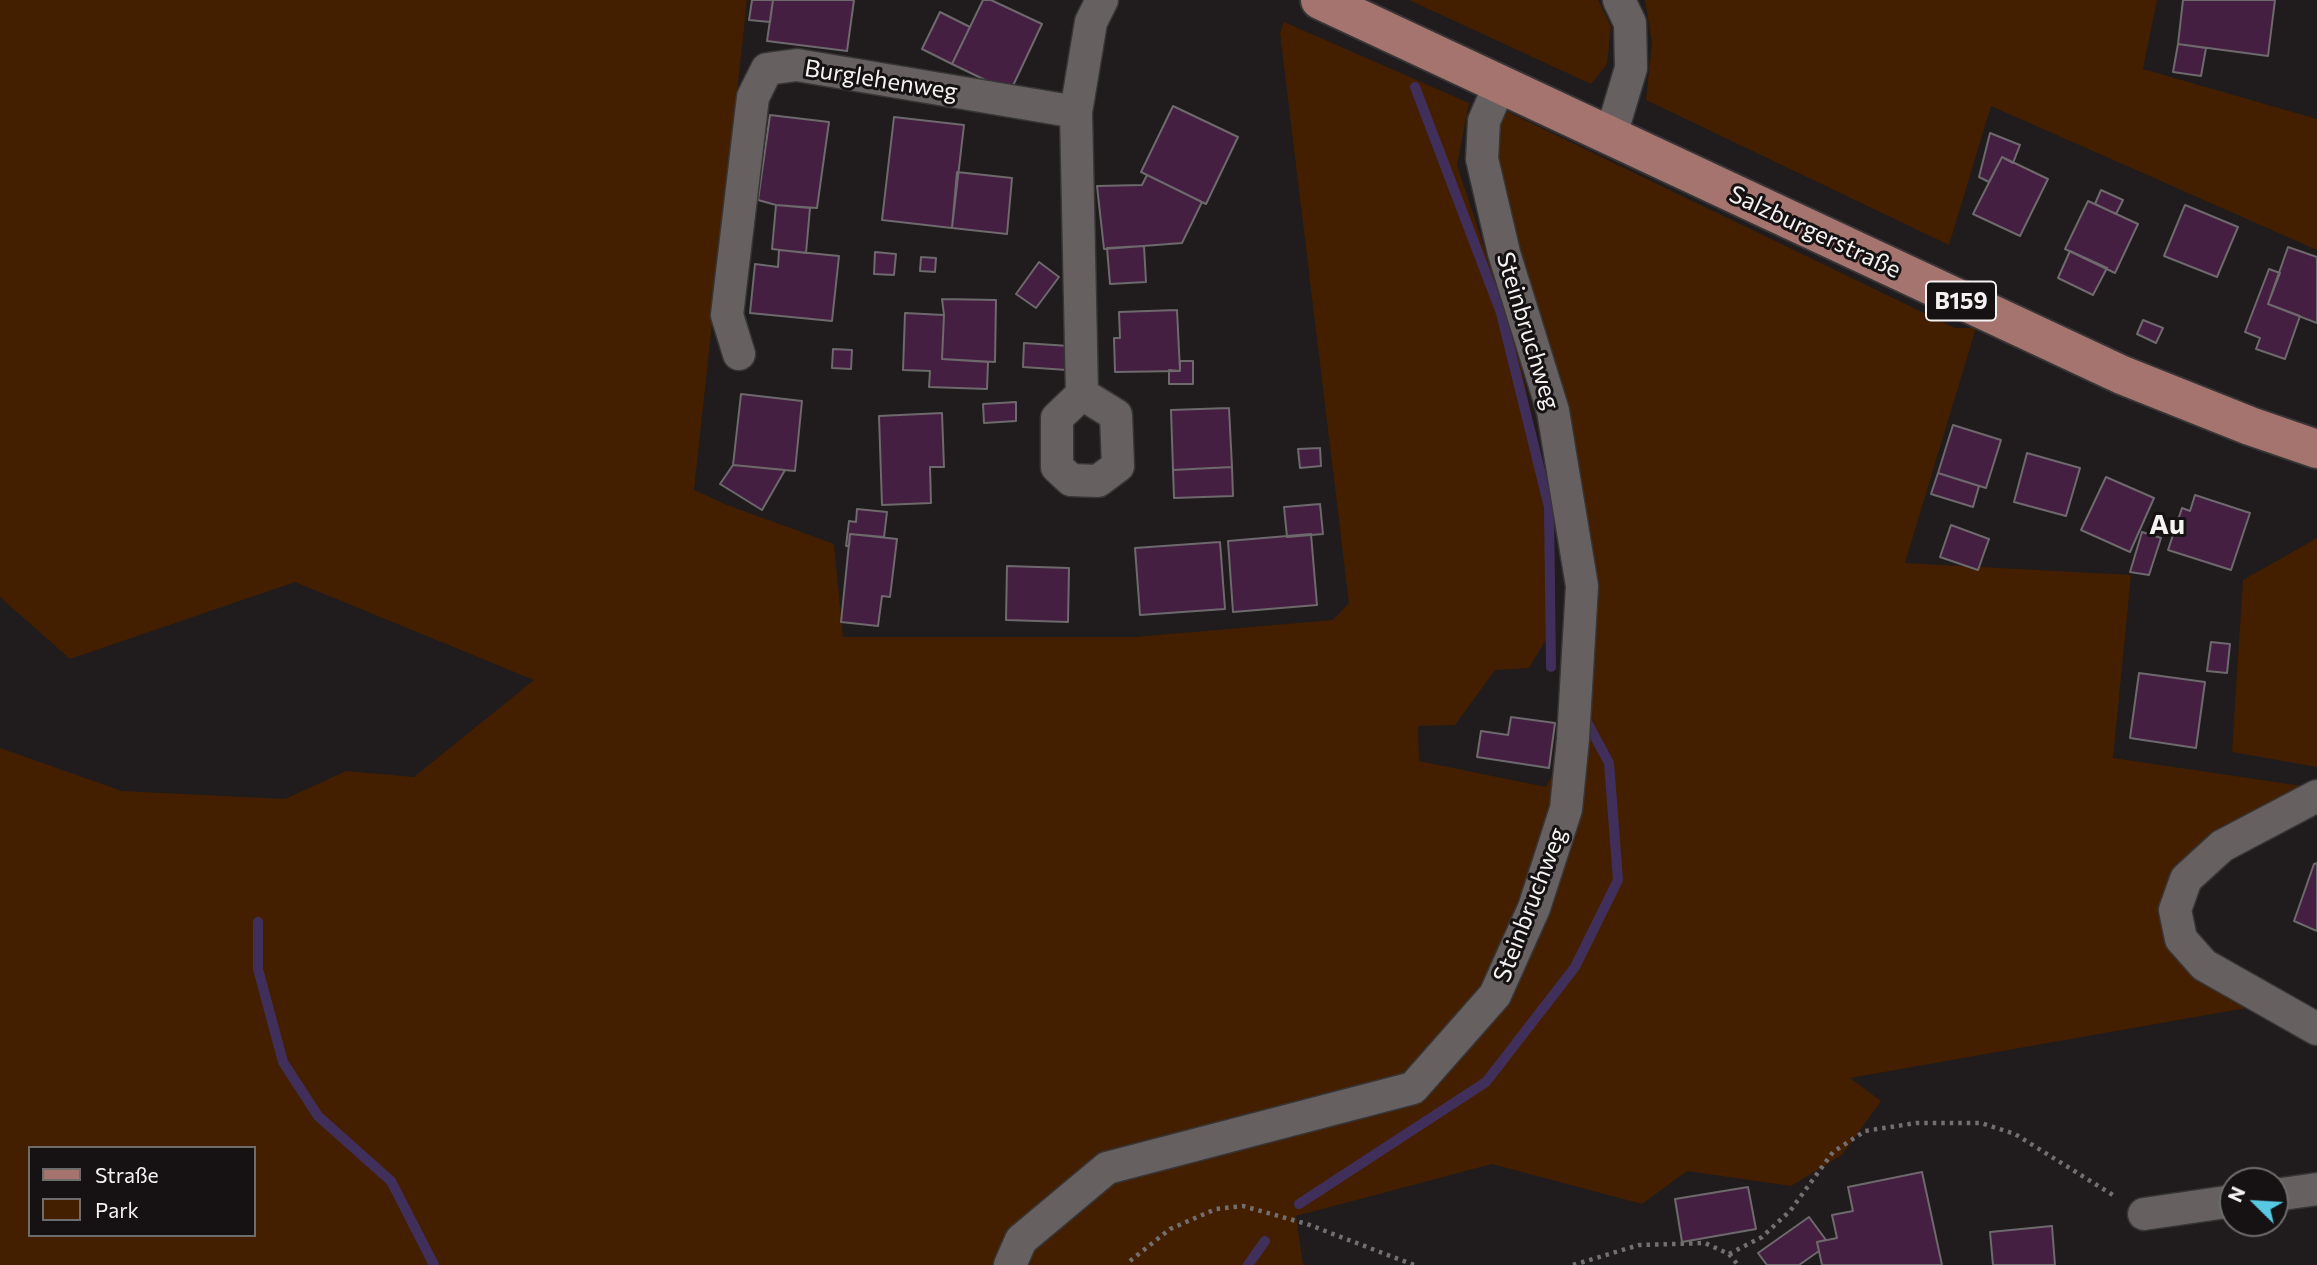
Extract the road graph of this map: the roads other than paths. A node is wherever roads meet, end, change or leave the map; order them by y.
1 (1102, 0) edge
2 (1320, 0) edge
3 (1619, 0) edge
4 (1493, 100) junction
5 (1076, 112) junction
6 (1611, 135) junction
7 (739, 354) dead end
8 (1082, 394) dead end
9 (2317, 449) edge
10 (2317, 796) edge
11 (2317, 1030) edge
12 (2317, 1189) edge
13 (2289, 1193) edge
14 (2219, 1203) edge
15 (2144, 1214) road end
16 (1010, 1265) edge

1 - 5 street
2 - 4 main road, Salzburgerstraße / B159
3 - 6 street
4 - 6 main road, Salzburgerstraße / B159
4 - 16 street, Steinbruchweg
5 - 7 street, Burglehenweg
5 - 8 street
6 - 9 main road, Salzburgerstraße / B159
10 - 11 street
12 - 13 street
14 - 15 street

